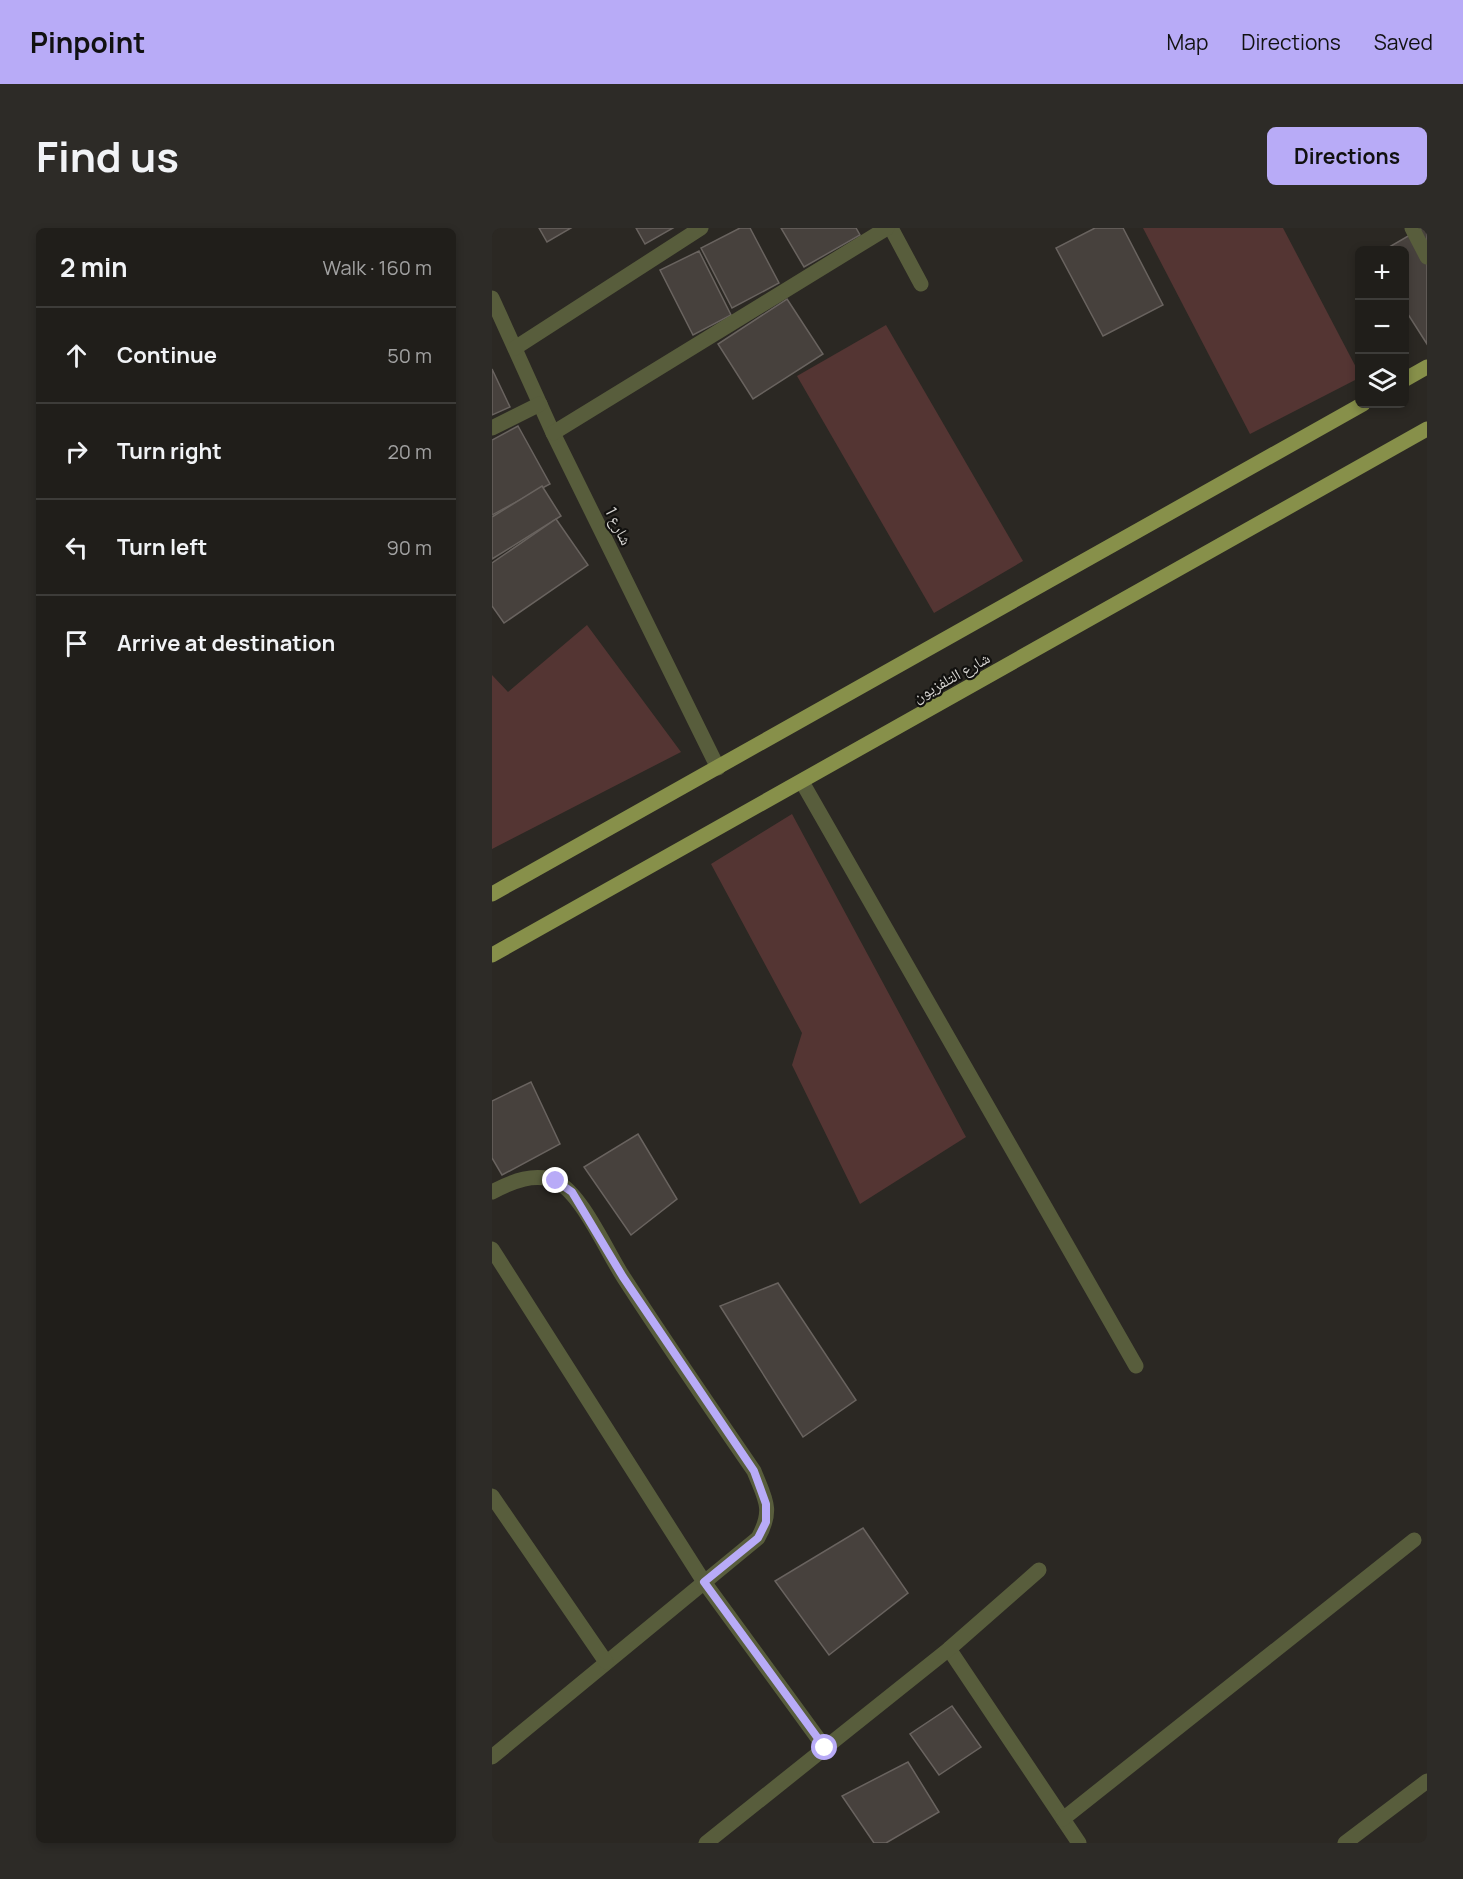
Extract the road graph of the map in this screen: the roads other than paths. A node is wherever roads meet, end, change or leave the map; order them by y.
1 (701, 228) edge
2 (889, 228) edge
3 (1412, 228) edge
4 (1427, 257) edge
5 (921, 284) dead end
6 (492, 298) edge
7 (515, 348) junction
8 (1427, 367) edge
9 (1409, 377) edge
10 (540, 404) junction
11 (1356, 408) edge
12 (492, 428) edge
13 (1427, 429) edge
14 (553, 433) junction
15 (718, 768) junction
16 (802, 782) junction
17 (492, 894) edge
18 (492, 955) edge
19 (492, 1192) edge
20 (492, 1249) edge
21 (1136, 1366) dead end
22 (492, 1496) edge
23 (1414, 1540) dead end
24 (1039, 1570) dead end
25 (704, 1582) junction
26 (949, 1649) junction
27 (606, 1662) junction
28 (825, 1748) junction
29 (492, 1757) edge
30 (1427, 1780) edge
31 (1063, 1819) junction
32 (706, 1843) edge
33 (1079, 1843) edge
34 (1345, 1843) edge

1 - 7 street
2 - 5 street
2 - 14 street
3 - 4 street
6 - 7 street, شارع 1
7 - 10 street, شارع 1
8 - 9 main road
10 - 12 street
10 - 14 street, شارع 1
11 - 15 main road
13 - 16 main road, شارع التلفزيون
14 - 15 street, شارع 1
15 - 17 main road
16 - 18 main road, شارع التلفزيون
16 - 21 street
19 - 25 street
20 - 25 street
22 - 27 street
23 - 31 street
24 - 26 street
25 - 27 street
25 - 28 street
26 - 28 street
26 - 31 street
27 - 29 street
28 - 32 street
30 - 34 street
31 - 33 street

